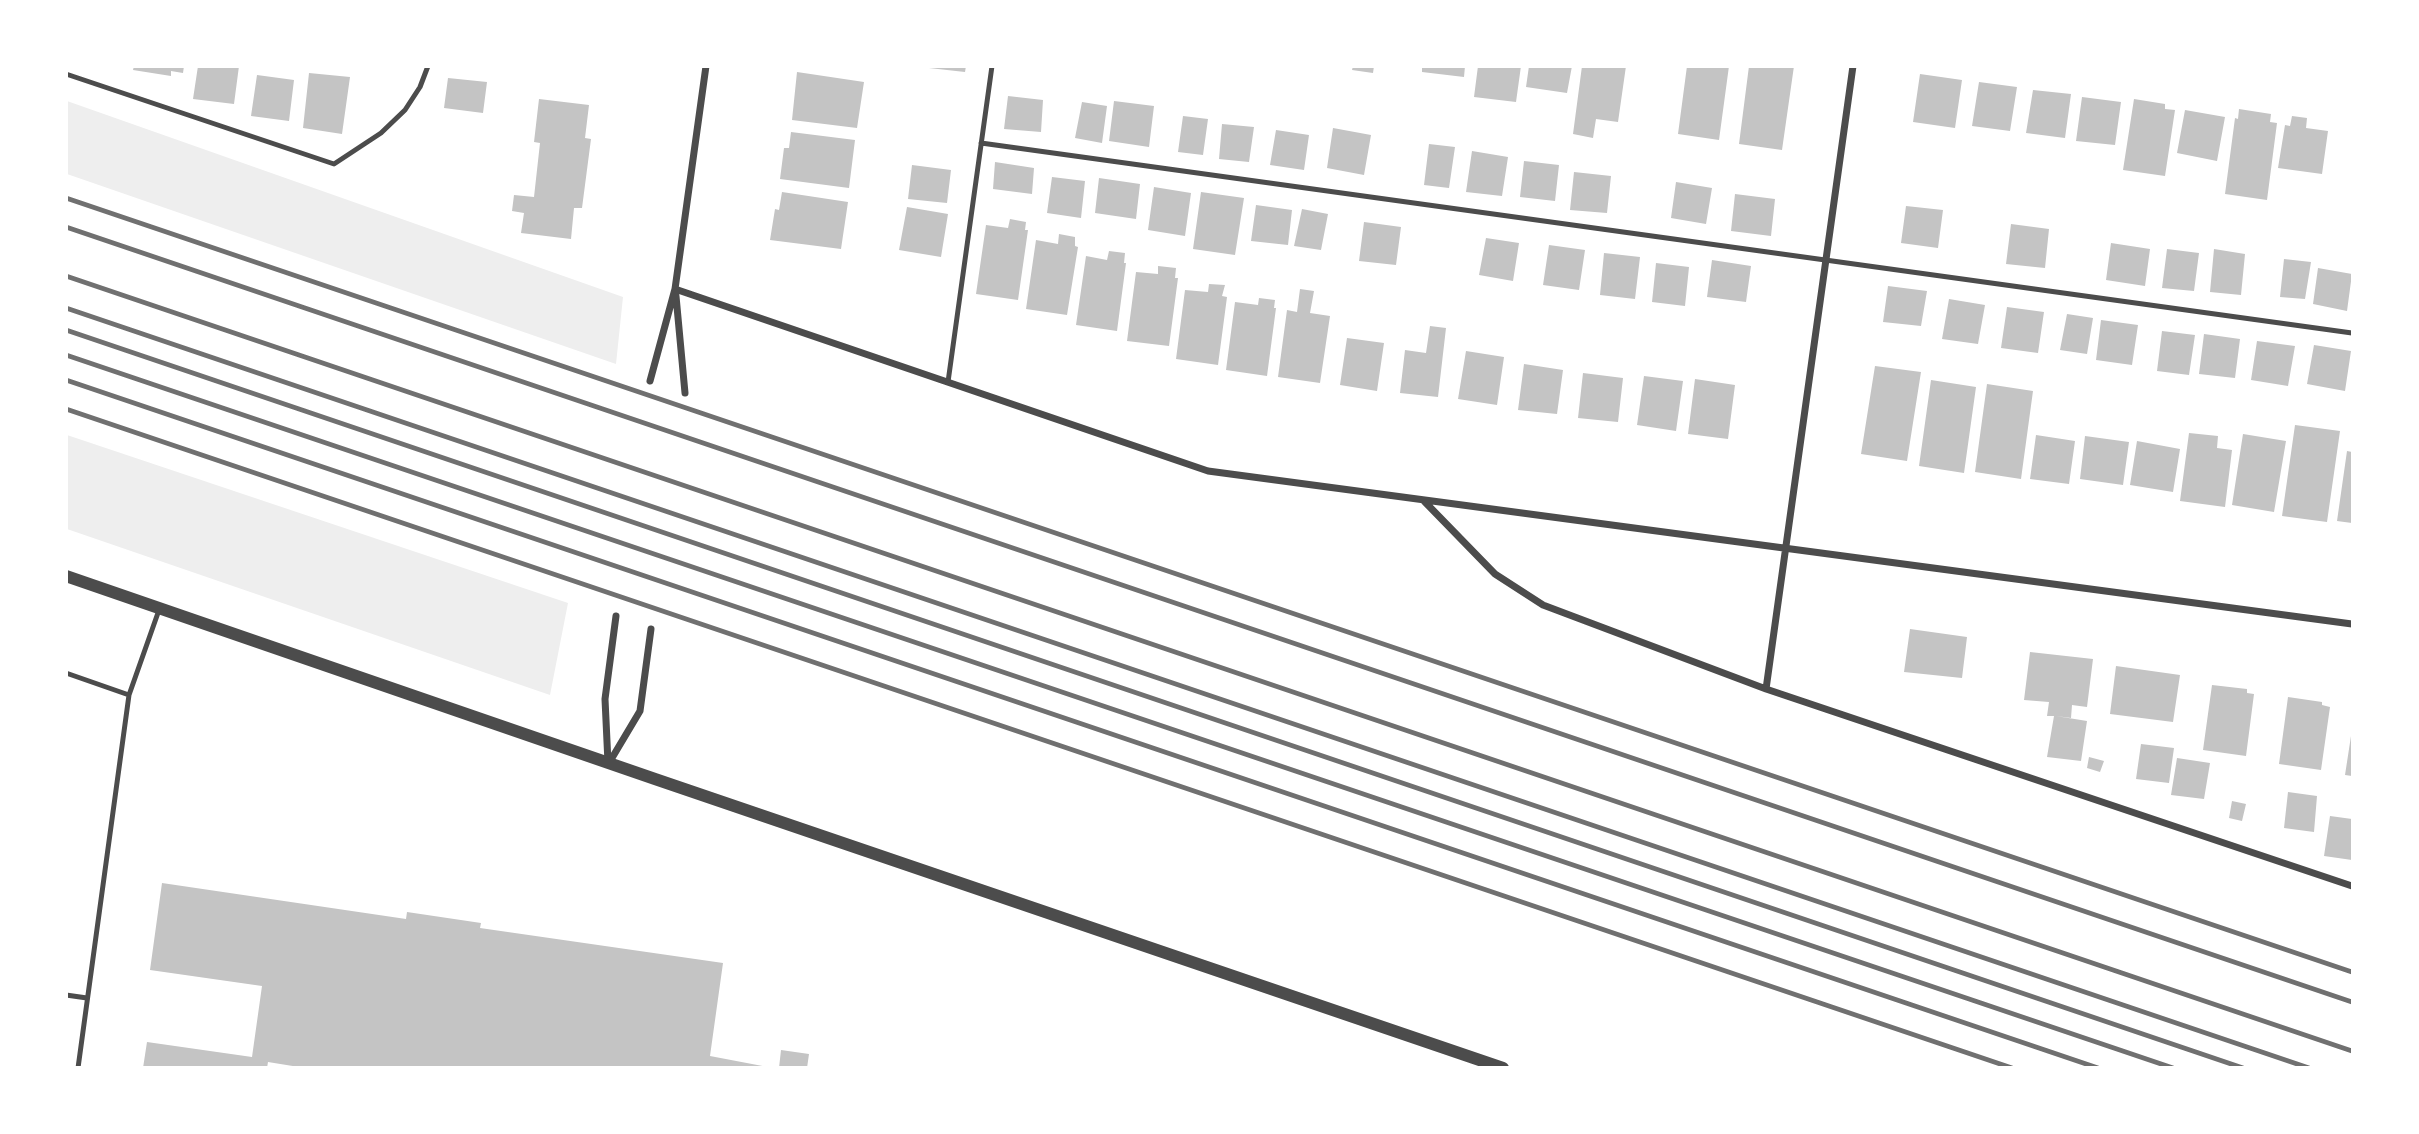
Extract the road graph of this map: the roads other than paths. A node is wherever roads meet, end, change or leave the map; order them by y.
1 (428, 66) edge
2 (706, 66) edge
3 (992, 66) edge
4 (1853, 66) edge
5 (66, 74) edge
6 (981, 143) junction
7 (1826, 258) junction
8 (675, 289) junction
9 (2353, 333) edge
10 (650, 381) dead end
11 (948, 382) junction
12 (685, 393) dead end
13 (1423, 500) junction
14 (1785, 549) junction
15 (66, 576) edge
16 (160, 607) junction
17 (616, 616) dead end
18 (2353, 624) edge
19 (651, 629) dead end
20 (66, 673) edge
21 (1766, 689) junction
22 (129, 695) junction
23 (608, 763) junction
24 (2353, 886) edge
25 (66, 995) edge
26 (87, 998) junction
27 (78, 1068) edge
28 (1503, 1068) edge

1 - 5 lane
2 - 8 street
3 - 6 lane
4 - 7 street
6 - 7 lane
6 - 11 lane
7 - 9 lane
7 - 14 street
8 - 10 street
8 - 11 street
8 - 12 street
11 - 13 street
13 - 14 street
13 - 21 street
14 - 18 street
14 - 21 street
15 - 16 street
16 - 22 lane
16 - 23 street
17 - 23 street
19 - 23 street
20 - 22 lane
21 - 24 street
22 - 26 lane
23 - 28 street
25 - 26 lane
26 - 27 lane

